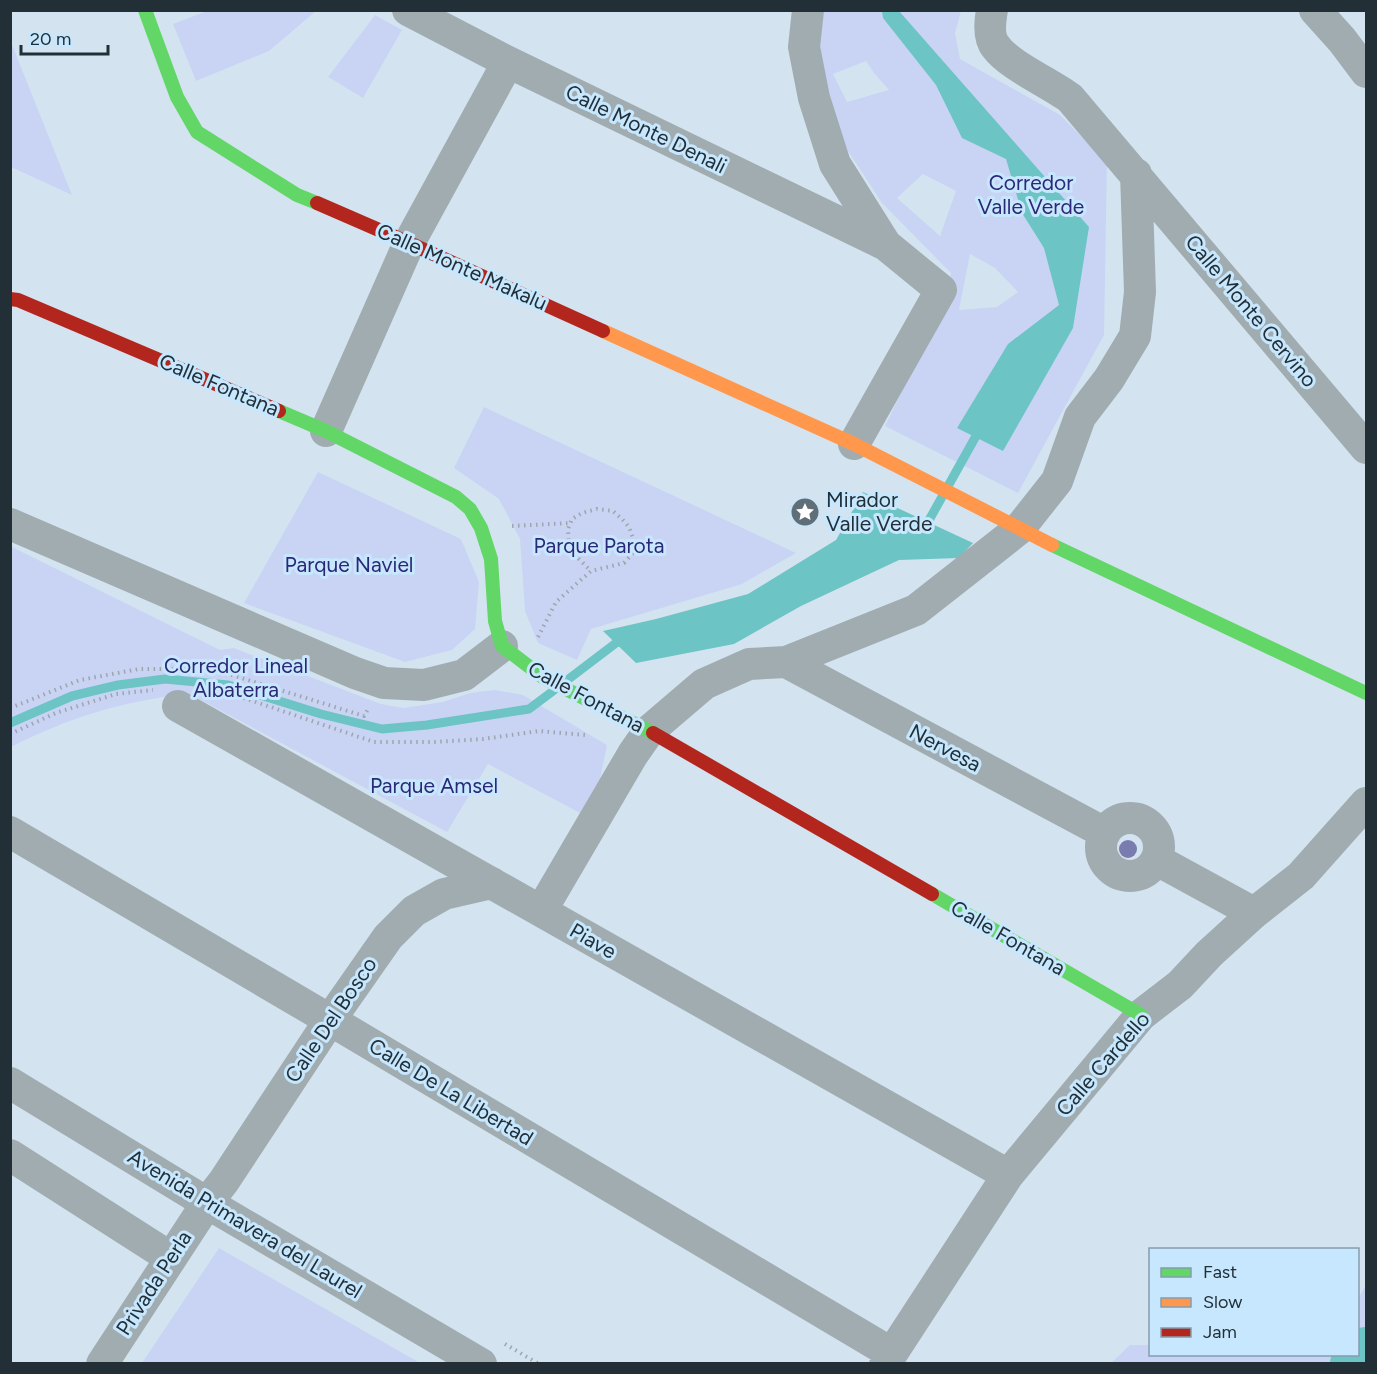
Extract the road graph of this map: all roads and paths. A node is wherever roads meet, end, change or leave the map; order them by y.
1 (145, 10) edge
2 (408, 10) edge
3 (808, 10) edge
4 (992, 10) edge
5 (1315, 10) edge
6 (508, 62) junction
7 (1366, 72) edge
8 (1136, 174) junction
9 (409, 243) junction
10 (886, 245) junction
11 (10, 299) edge
12 (326, 431) junction
13 (854, 444) junction
14 (1366, 448) edge
15 (10, 524) edge
16 (570, 524) junction
17 (481, 528) junction
18 (1019, 529) junction
19 (591, 571) junction
20 (513, 655) junction
21 (786, 662) junction
22 (211, 691) dead end
23 (1366, 693) edge
24 (168, 698) joint
25 (649, 731) junction
26 (10, 734) edge
27 (585, 735) dead end
28 (1366, 803) edge
29 (10, 832) edge
30 (492, 883) junction
31 (541, 911) junction
32 (1254, 912) junction
33 (1141, 1015) junction
34 (330, 1020) junction
35 (10, 1083) edge
36 (10, 1155) edge
37 (1008, 1175) junction
38 (207, 1203) junction
39 (171, 1258) junction
40 (888, 1358) edge
41 (102, 1364) edge
42 (481, 1364) edge

1 - 9 street, Calle Monte Makalu
2 - 6 street, Calle Monte Denali
3 - 10 street
4 - 8 street
5 - 7 street
6 - 9 street
6 - 10 street, Calle Monte Denali
8 - 14 street, Calle Monte Cervino
8 - 18 street
9 - 12 street
9 - 13 street, Calle Monte Makalu
10 - 13 street
11 - 12 street, Calle Fontana
12 - 17 street, Calle Fontana
13 - 18 street, Calle Monte Makalu
15 - 20 street
16 - 17 path
16 - 19 path
16 - 19 path
17 - 20 street, Calle Fontana
18 - 21 street
18 - 23 street, Calle Monte Makalu
19 - 20 path
20 - 25 street, Calle Fontana
21 - 25 street
21 - 32 street, Nervesa
22 - 27 path
24 - 26 path
24 - 30 street, Piave
25 - 31 street
25 - 33 street, Calle Fontana
28 - 32 street, Calle Cardello
29 - 34 street, Calle De La Libertad
30 - 31 street, Piave
30 - 34 street, Calle Del Bosco
31 - 37 street, Piave
32 - 33 street, Calle Cardello
33 - 37 street, Calle Cardello
34 - 38 street, Calle Del Bosco
34 - 40 street, Calle De La Libertad
35 - 38 street, Avenida Primavera del Laurel
36 - 39 street
37 - 40 street, Calle Cardello
38 - 39 street, Privada Perla
38 - 42 street, Avenida Primavera del Laurel
39 - 41 street, Privada Perla

